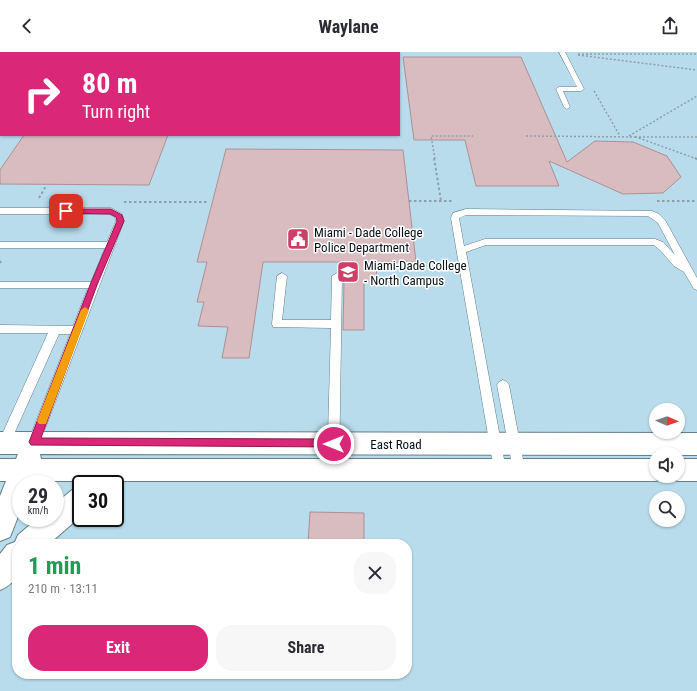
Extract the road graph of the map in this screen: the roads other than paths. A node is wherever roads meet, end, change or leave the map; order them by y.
1 (562, 52) edge
2 (567, 106) dead end
3 (0, 211) edge
4 (0, 245) edge
5 (111, 245) junction
6 (461, 250) junction
7 (688, 270) junction
8 (282, 276) dead end
9 (337, 276) dead end
10 (0, 285) edge
11 (94, 285) junction
12 (697, 287) edge
13 (336, 324) junction
14 (0, 329) edge
15 (55, 330) junction
16 (77, 330) junction
17 (503, 386) dead end
18 (34, 442) junction
19 (334, 444) junction
20 (505, 444) junction
21 (697, 444) edge
22 (1, 447) edge
23 (12, 469) edge
24 (132, 470) junction
25 (333, 470) junction
26 (510, 470) junction
27 (649, 470) edge
28 (685, 470) edge
29 (697, 470) edge
30 (123, 475) edge
31 (72, 507) edge
32 (0, 528) edge
33 (34, 539) edge
34 (12, 561) edge
35 (0, 576) edge

1 - 2 lane
3 - 5 lane
4 - 5 lane
5 - 11 lane
6 - 7 lane
6 - 7 lane
6 - 20 lane
7 - 12 lane
8 - 13 lane
9 - 13 lane
10 - 11 lane
11 - 16 lane
13 - 19 lane
14 - 15 lane
15 - 16 lane
15 - 22 lane
16 - 18 lane
17 - 20 lane
18 - 19 street, East Road
18 - 22 street, East Road
18 - 23 street
19 - 20 street, East Road
19 - 25 lane
20 - 21 street, East Road
20 - 26 lane
20 - 26 lane
23 - 24 street, East Road
23 - 32 street
24 - 25 street, East Road
24 - 30 street
25 - 26 street, East Road
26 - 27 street, East Road
28 - 29 street
31 - 33 street
34 - 35 street

